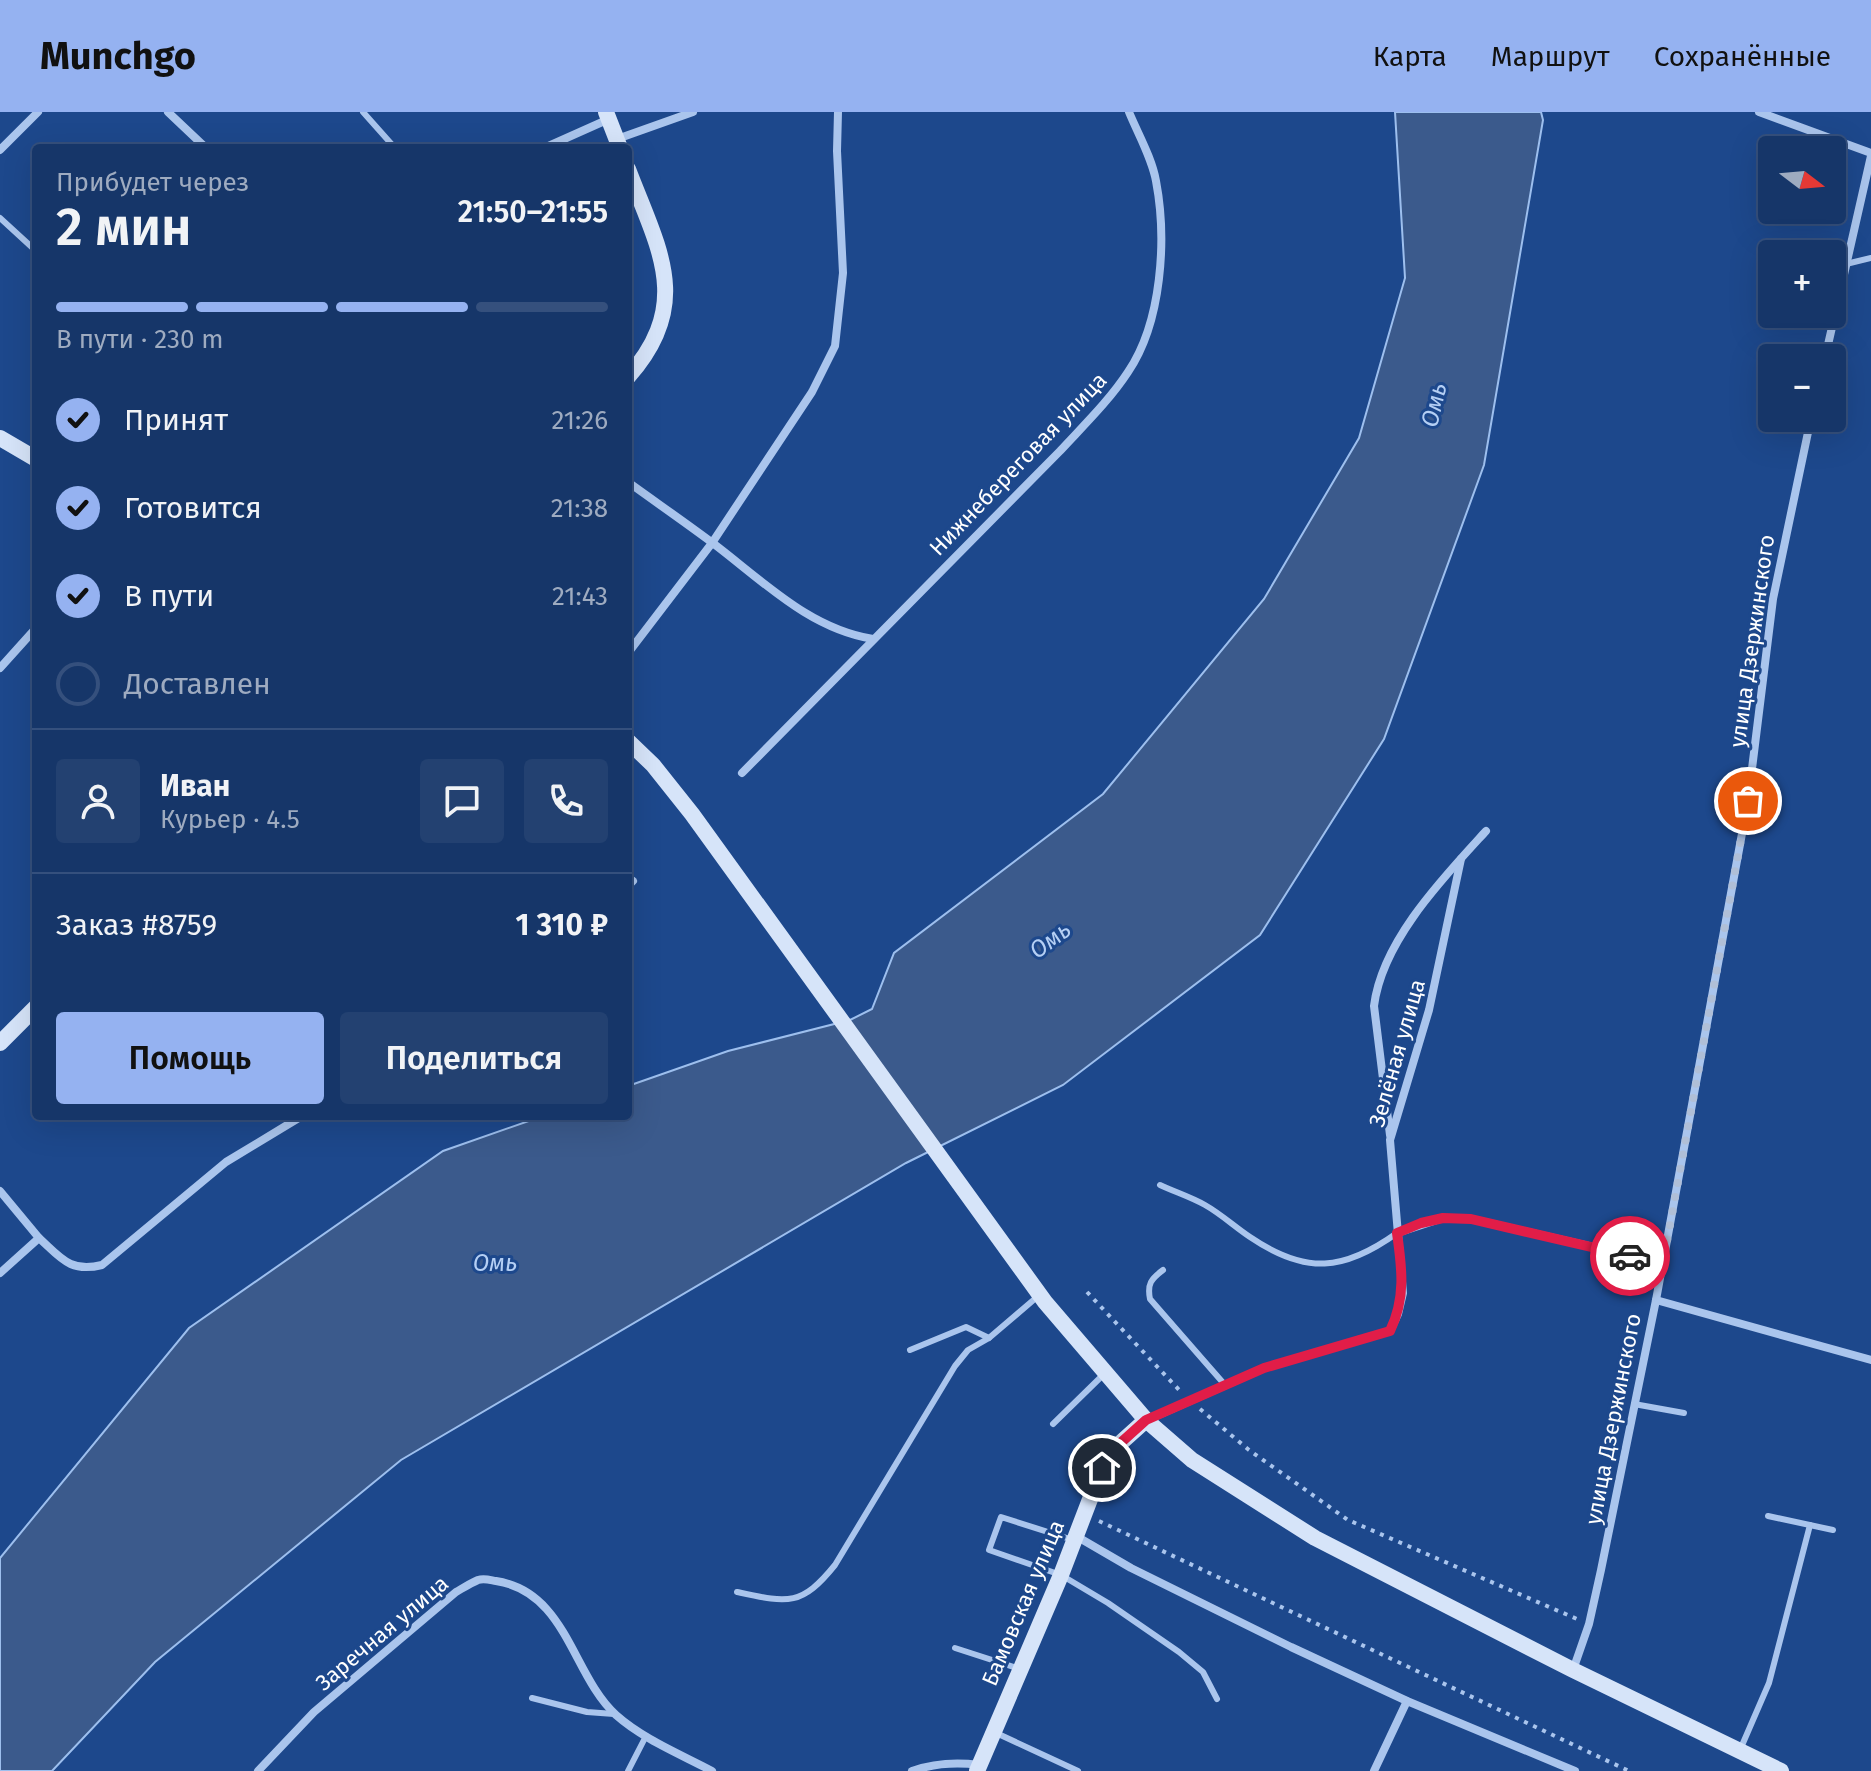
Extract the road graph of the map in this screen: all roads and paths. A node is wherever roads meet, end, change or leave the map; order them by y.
1 (38, 112) edge
2 (168, 112) edge
3 (363, 112) edge
4 (693, 112) edge
5 (838, 112) edge
6 (1129, 112) edge
7 (1759, 112) edge
8 (607, 116) edge
9 (202, 144) edge
10 (391, 144) edge
11 (552, 144) edge
12 (618, 144) edge
13 (0, 150) edge
14 (1871, 154) edge
15 (632, 180) edge
16 (0, 218) edge
17 (32, 247) edge
18 (1871, 258) edge
19 (1846, 264) joint
20 (632, 372) edge
21 (1808, 432) edge
22 (0, 438) edge
23 (32, 457) edge
24 (632, 485) edge
25 (712, 543) junction
26 (32, 632) edge
27 (873, 639) junction
28 (632, 648) edge
29 (0, 668) edge
30 (632, 745) edge
31 (742, 773) dead end
32 (1486, 831) dead end
33 (1461, 859) junction
34 (32, 1011) edge
35 (0, 1043) edge
36 (295, 1120) edge
37 (1390, 1140) junction
38 (1160, 1185) dead end
39 (0, 1191) edge
40 (1397, 1233) junction
41 (39, 1238) junction
42 (1663, 1263) junction
43 (1163, 1270) dead end
44 (0, 1273) edge
45 (1087, 1292) dead end
46 (1040, 1295) junction
47 (1656, 1300) junction
48 (989, 1338) junction
49 (910, 1350) dead end
50 (1871, 1360) edge
51 (1105, 1372) junction
52 (1225, 1385) junction
53 (1189, 1400) junction
54 (1634, 1404) junction
55 (1684, 1413) dead end
56 (1146, 1420) junction
57 (1053, 1424) dead end
58 (1084, 1513) junction
59 (1768, 1516) dead end
60 (1810, 1525) junction
61 (1833, 1530) dead end
62 (1075, 1538) junction
63 (1061, 1575) junction
64 (737, 1592) dead end
65 (1589, 1624) junction
66 (955, 1648) dead end
67 (1020, 1669) junction
68 (1573, 1670) junction
69 (532, 1698) dead end
70 (1217, 1699) dead end
71 (1407, 1701) junction
72 (614, 1714) junction
73 (993, 1732) junction
74 (646, 1736) junction
75 (1739, 1751) junction
76 (978, 1768) edge
77 (258, 1771) edge
78 (628, 1771) edge
79 (712, 1771) edge
80 (912, 1771) edge
81 (1078, 1771) edge
82 (1374, 1771) edge
83 (1575, 1771) edge
84 (1629, 1771) edge
85 (1781, 1771) edge

1 - 13 street
2 - 9 street
3 - 10 lane
4 - 12 street
5 - 25 street
6 - 27 street, Нижнебереговая улица
7 - 14 street
8 - 11 street
8 - 12 main road
14 - 19 street
15 - 20 main road
16 - 17 lane
18 - 19 lane
21 - 42 street, улица Дзержинского
22 - 23 main road
24 - 25 street
25 - 27 street
25 - 28 street
26 - 29 street
27 - 31 street, Нижнебереговая улица
30 - 46 main road
32 - 33 street
33 - 37 street, Зелёная улица
33 - 37 street
34 - 35 main road
36 - 41 street
37 - 40 street, Зелёная улица
38 - 40 lane
39 - 41 street
40 - 42 street
40 - 52 street, Зелёная улица
41 - 44 street
42 - 47 street, улица Дзержинского
43 - 52 lane
45 - 53 path
46 - 48 lane
46 - 51 main road
47 - 50 street
47 - 54 street, улица Дзержинского
48 - 49 lane
48 - 64 lane
51 - 56 main road
51 - 57 lane
52 - 53 street, Зелёная улица
53 - 56 street, Зелёная улица
53 - 65 path
54 - 55 lane
54 - 65 street, улица Дзержинского
56 - 58 main road, Бамовская улица
56 - 68 main road
58 - 62 main road, Бамовская улица
58 - 84 path
59 - 60 lane
60 - 61 lane
60 - 75 lane
62 - 63 main road, Бамовская улица
62 - 63 lane
62 - 71 street
63 - 67 main road, Бамовская улица
63 - 70 lane
65 - 68 street, улица Дзержинского
66 - 67 lane
67 - 73 main road, Бамовская улица
68 - 75 main road
69 - 72 lane
71 - 82 street
71 - 83 street
72 - 74 street, Заречная улица
72 - 77 street, Заречная улица
73 - 76 main road, Бамовская улица
73 - 81 lane
74 - 78 lane
74 - 79 street, Заречная улица
75 - 85 main road
76 - 80 street

